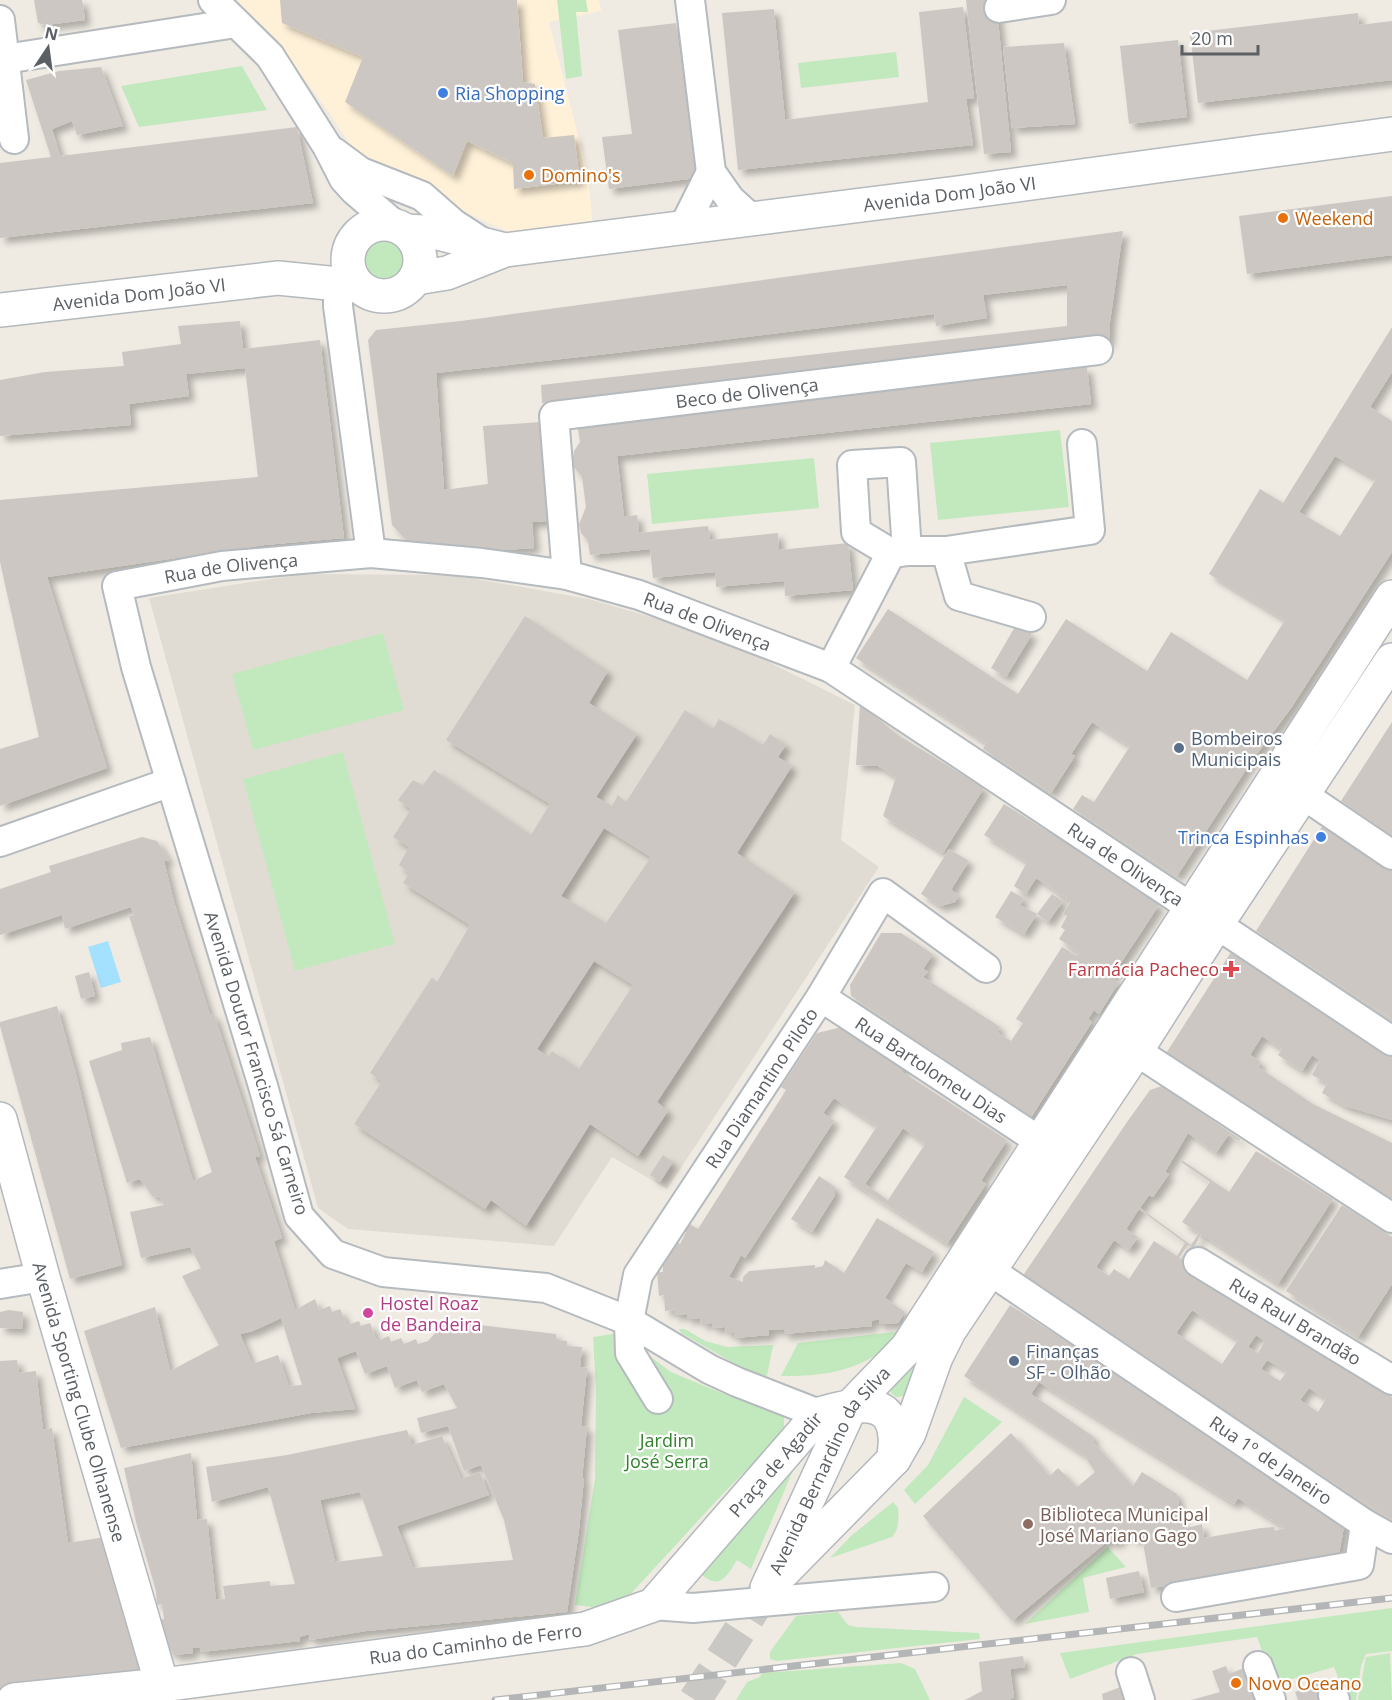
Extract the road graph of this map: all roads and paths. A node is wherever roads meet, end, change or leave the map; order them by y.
1 (213, 0) edge
2 (690, 0) edge
3 (1051, 0) edge
4 (999, 8) dead end
5 (0, 20) edge
6 (236, 23) junction
7 (5, 59) junction
8 (1392, 134) edge
9 (14, 139) dead end
10 (327, 146) junction
11 (711, 172) junction
12 (752, 219) junction
13 (401, 228) junction
14 (683, 228) junction
15 (351, 244) junction
16 (496, 248) junction
17 (278, 278) junction
18 (416, 278) junction
19 (349, 285) junction
20 (0, 310) edge
21 (1098, 350) dead end
22 (1083, 444) dead end
23 (946, 551) junction
24 (371, 553) junction
25 (567, 575) junction
26 (1392, 597) edge
27 (1031, 617) dead end
28 (1352, 658) junction
29 (831, 668) junction
30 (1388, 674) edge
31 (171, 782) junction
32 (1302, 794) junction
33 (0, 842) edge
34 (1392, 855) edge
35 (1203, 916) junction
36 (986, 968) dead end
37 (821, 997) junction
38 (1392, 1041) edge
39 (1136, 1051) junction
40 (0, 1119) edge
41 (1041, 1142) junction
42 (1392, 1218) edge
43 (1198, 1262) dead end
44 (989, 1270) junction
45 (43, 1277) junction
46 (0, 1284) edge
47 (629, 1321) junction
48 (1392, 1380) edge
49 (658, 1399) dead end
50 (851, 1406) junction
51 (819, 1413) junction
52 (894, 1459) junction
53 (1365, 1524) junction
54 (1392, 1539) edge
55 (934, 1587) dead end
56 (1176, 1597) dead end
57 (653, 1605) junction
58 (1258, 1666) dead end
59 (1131, 1672) dead end
60 (162, 1685) junction
61 (14, 1700) edge
62 (1140, 1700) edge
63 (1271, 1700) edge

1 - 6 street
2 - 11 street
3 - 4 street
5 - 7 street
6 - 7 street
6 - 10 street
7 - 9 street
8 - 12 main road, Avenida Dom João VI
10 - 13 street
10 - 16 street
11 - 12 street
11 - 14 street
12 - 14 main road, Avenida Dom João VI
13 - 15 main road
13 - 16 main road, Avenida Dom João VI
13 - 18 main road
14 - 16 main road, Avenida Dom João VI
15 - 17 main road, Avenida Dom João VI
15 - 19 main road
16 - 18 main road, Avenida Dom João VI
17 - 19 main road, Avenida Dom João VI
17 - 20 main road, Avenida Dom João VI
18 - 19 main road
19 - 24 street
21 - 25 street, Beco de Olivença
22 - 23 street
23 - 27 street
23 - 29 street
24 - 25 street, Rua de Olivença
24 - 31 street, Rua de Olivença
25 - 29 street, Rua de Olivença
26 - 28 main road, Avenida Bernardino da Silva
28 - 30 street
28 - 35 main road, Avenida Bernardino da Silva
29 - 35 street, Rua de Olivença
30 - 32 main road, Avenida Bernardino da Silva
31 - 33 street
31 - 47 street, Avenida Doutor Francisco Sá Carneiro
32 - 34 street
32 - 35 main road, Avenida Bernardino da Silva
35 - 38 street, Rua de Olivença
35 - 39 main road, Avenida Bernardino da Silva
35 - 41 main road, Avenida Bernardino da Silva
36 - 37 street, Rua Diamantino Piloto
37 - 41 street, Rua Bartolomeu Dias
37 - 47 street, Rua Diamantino Piloto
39 - 42 street
39 - 44 main road, Avenida Bernardino da Silva
40 - 45 main road, Avenida Sporting Clube Olhanense
41 - 50 main road, Avenida Bernardino da Silva
43 - 48 street, Rua Raul Brandão
44 - 52 main road, Avenida Bernardino da Silva
44 - 53 street, Rua 1º de Janeiro
45 - 46 street
45 - 60 main road, Avenida Sporting Clube Olhanense
47 - 49 street, Rua Diamantino Piloto
47 - 51 street, Avenida Doutor Francisco Sá Carneiro
50 - 51 main road, Praça de Agadir
50 - 52 main road, Praça de Agadir
50 - 52 main road, Avenida Bernardino da Silva
51 - 57 main road, Praça de Agadir
53 - 54 street, Rua 1º de Janeiro
53 - 56 street
55 - 57 street, Rua do Caminho de Ferro
57 - 60 main road, Rua do Caminho de Ferro
58 - 63 street
59 - 62 street
60 - 61 main road, Rua do Caminho de Ferro

